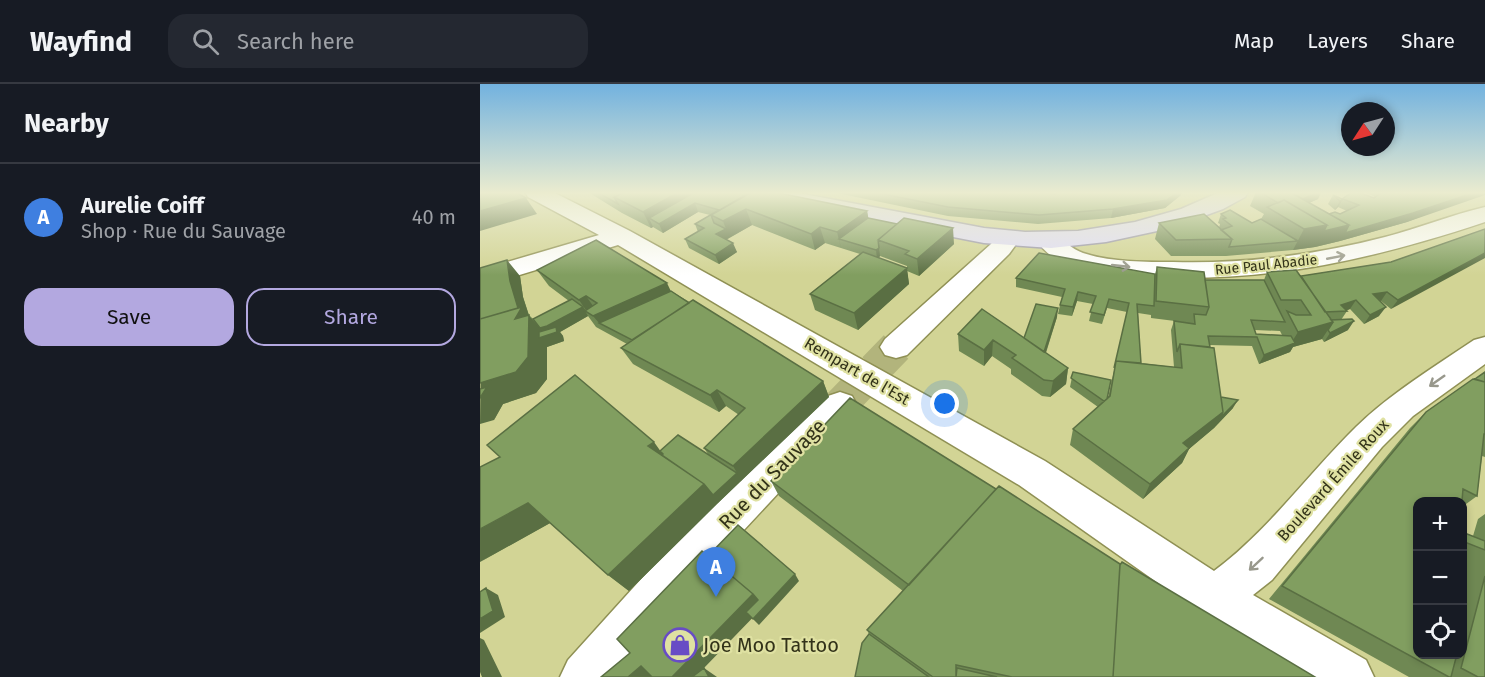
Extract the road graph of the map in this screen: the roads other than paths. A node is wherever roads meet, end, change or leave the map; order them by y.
1 (591, 220) edge
2 (906, 220) edge
3 (1171, 220) edge
4 (1468, 220) edge
5 (621, 236) junction
6 (1008, 239) junction
7 (1049, 240) junction
8 (480, 261) edge
9 (480, 279) edge
10 (897, 347) tunnel mouth
11 (1485, 348) edge
12 (840, 405) tunnel mouth
13 (1216, 597) junction
14 (585, 677) edge
15 (1349, 677) edge

1 - 5 street, Rempart de l'Est
2 - 6 main road
3 - 7 main road
7 -> 4 street, Rue Paul Abadie
5 - 9 street
5 - 13 street, Rempart de l'Est
6 - 7 main road
6 - 10 street
8 - 9 street
11 -> 13 street, Boulevard Émile Roux
12 - 14 street, Rue du Sauvage
13 - 15 street, Rempart de l'Est

